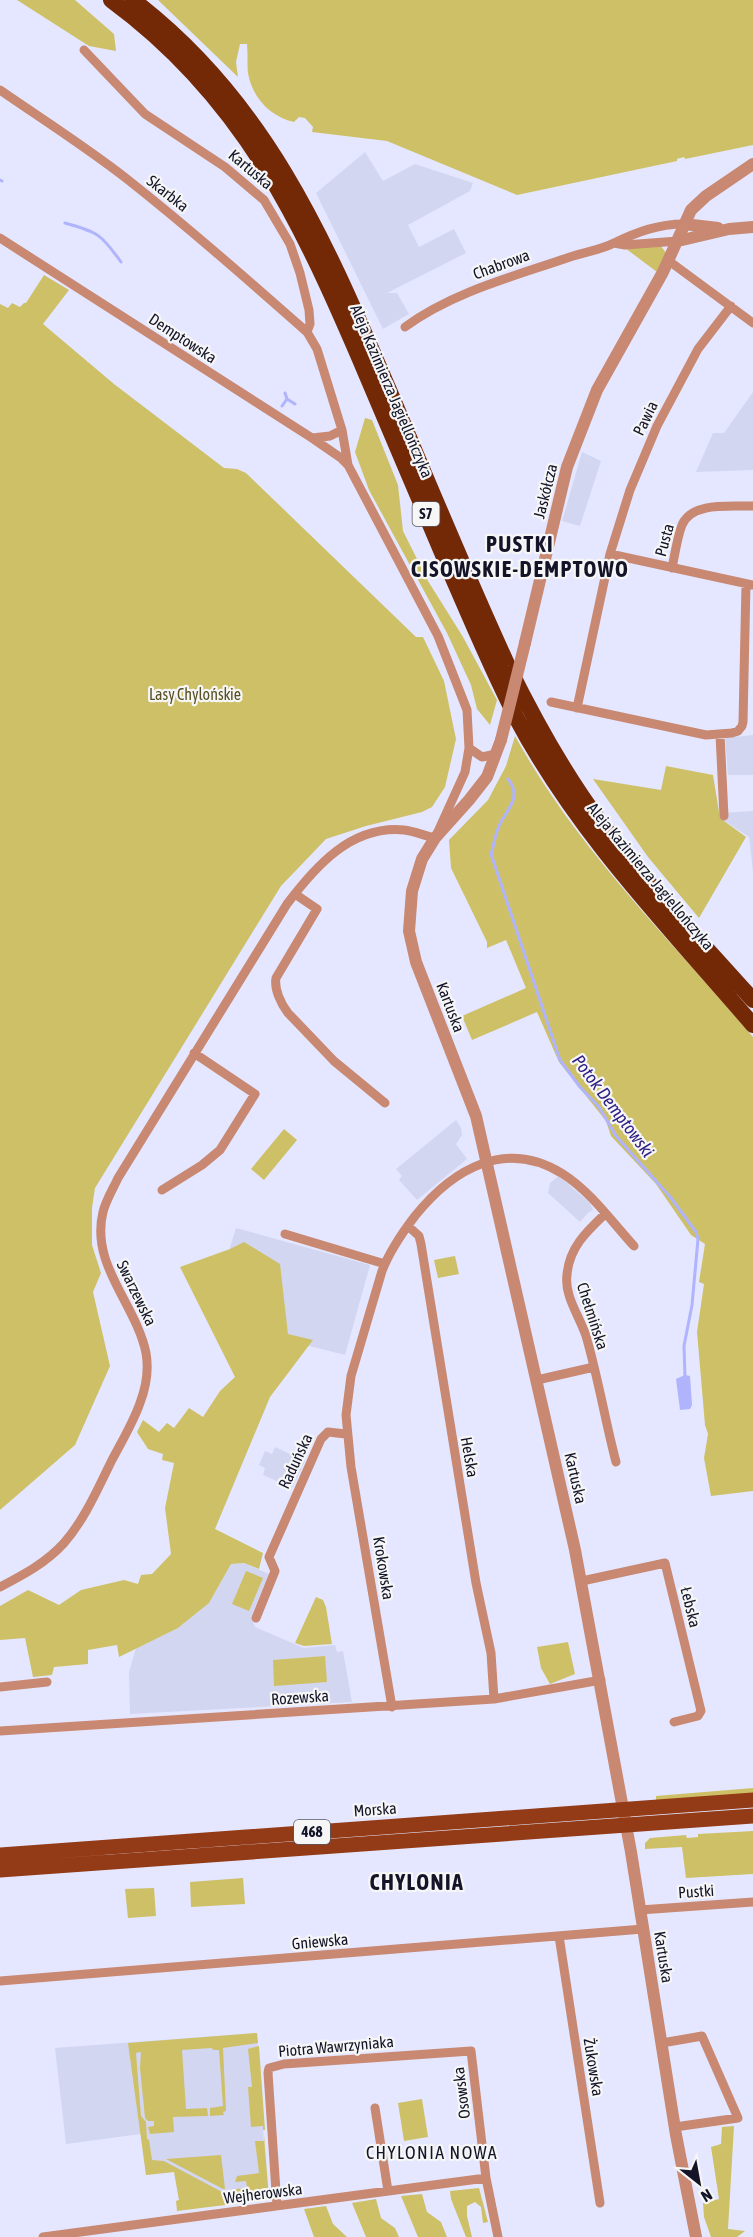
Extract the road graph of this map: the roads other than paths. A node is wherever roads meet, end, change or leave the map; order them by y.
1 (111, 0) edge
2 (133, 0) edge
3 (84, 50) dead end
4 (0, 90) edge
5 (753, 164) edge
6 (684, 224) junction
7 (753, 227) edge
8 (729, 229) junction
9 (0, 238) edge
10 (678, 242) junction
11 (614, 243) junction
12 (669, 261) junction
13 (731, 306) junction
14 (753, 323) edge
15 (405, 327) dead end
16 (307, 332) junction
17 (342, 430) junction
18 (312, 438) junction
19 (348, 465) junction
20 (753, 506) edge
21 (610, 554) junction
22 (672, 568) junction
23 (750, 584) edge
24 (551, 702) dead end
25 (577, 708) junction
26 (720, 735) junction
27 (469, 748) junction
28 (496, 754) junction
29 (724, 816) dead end
30 (435, 838) junction
31 (295, 894) junction
32 (716, 959) junction
33 (753, 985) edge
34 (753, 1000) edge
35 (753, 1024) edge
36 (194, 1053) junction
37 (386, 1103) dead end
38 (488, 1162) junction
39 (162, 1190) dead end
40 (605, 1214) junction
41 (408, 1226) junction
42 (285, 1234) dead end
43 (634, 1246) dead end
44 (385, 1264) junction
45 (594, 1367) junction
46 (537, 1380) junction
47 (346, 1434) junction
48 (616, 1462) dead end
49 (582, 1581) junction
50 (0, 1587) edge
51 (256, 1618) dead end
52 (601, 1680) junction
53 (47, 1682) dead end
54 (0, 1687) edge
55 (494, 1699) junction
56 (392, 1707) junction
57 (674, 1722) dead end
58 (0, 1731) edge
59 (753, 1800) edge
60 (753, 1816) edge
61 (625, 1818) junction
62 (0, 1855) edge
63 (0, 1870) edge
64 (753, 1902) edge
65 (640, 1910) junction
66 (643, 1929) junction
67 (560, 1936) junction
68 (0, 1981) edge
69 (662, 2043) junction
70 (471, 2051) joint
71 (375, 2108) dead end
72 (675, 2127) junction
73 (486, 2178) junction
74 (388, 2191) junction
75 (600, 2203) dead end
76 (277, 2206) junction
77 (43, 2237) edge
78 (498, 2237) edge
79 (696, 2237) edge

1 - 35 highway, Aleja Kazimierza Jagiellończyka / S7
2 - 32 highway, Aleja Kazimierza Jagiellończyka / S7
3 - 16 street, Kartuska
4 - 16 street, Skarbka
5 - 6 street, Jaskółcza
6 - 8 street, Chabrowa
6 - 10 street, Jaskółcza
6 - 11 street, Chabrowa
7 - 8 street, Chabrowa
8 - 10 street, Chabrowa
9 - 18 street, Demptowska
10 - 11 street, Chabrowa
10 - 12 street, Jaskółcza
11 - 15 street, Chabrowa
12 - 13 street
12 - 28 street, Jaskółcza, bridge
13 - 14 street
13 - 21 street, Pawia
16 - 17 street, Kartuska
17 - 18 street
17 - 19 street, Kartuska
18 - 19 street, Demptowska
19 - 27 street, Kartuska
20 - 22 street, Pusta
21 - 22 street
21 - 25 street, Pawia
22 - 23 street
23 - 26 street
24 - 25 street
25 - 26 street
26 - 29 street
27 - 28 street
27 - 30 street, Kartuska
28 - 30 street, Jaskółcza
30 - 31 street, Swarzewska
30 - 38 street, Kartuska
31 - 36 street, Swarzewska
31 - 37 street
32 - 33 highway
32 - 34 highway, Aleja Kazimierza Jagiellończyka / S7
36 - 39 street
36 - 50 street, Swarzewska
38 - 40 street
38 - 41 street
38 - 46 street, Kartuska
40 - 43 street
40 - 45 street, Chełmińska
41 - 44 street
41 - 55 street, Helska
42 - 44 street
44 - 47 street
45 - 46 street, Chełmińska
45 - 48 street, Chełmińska
46 - 49 street, Kartuska
47 - 51 street, Raduńska
47 - 56 street, Krokowska
49 - 52 street, Kartuska
49 - 57 street, Łebska
52 - 55 street, Rozewska
52 - 61 street, Kartuska
53 - 54 street
55 - 56 street, Rozewska
56 - 58 street, Rozewska
59 - 61 main road, Morska / 468
60 - 61 main road, Morska / 468
61 - 62 main road, Morska / 468
61 - 63 main road, Morska / 468
61 - 65 street, Kartuska
64 - 65 street, Pustki
65 - 66 street, Kartuska
66 - 67 street, Gniewska
66 - 69 street, Kartuska
67 - 68 street, Gniewska
67 - 75 street, Żukowska
69 - 72 street, Kartuska
69 - 72 street
70 - 73 street, Osowska
70 - 76 street, Piotra Wawrzyniaka
71 - 74 street
72 - 79 street, Kartuska
73 - 74 street, Wejherowska
73 - 78 street, Osowska
74 - 76 street, Wejherowska
76 - 77 street, Wejherowska

